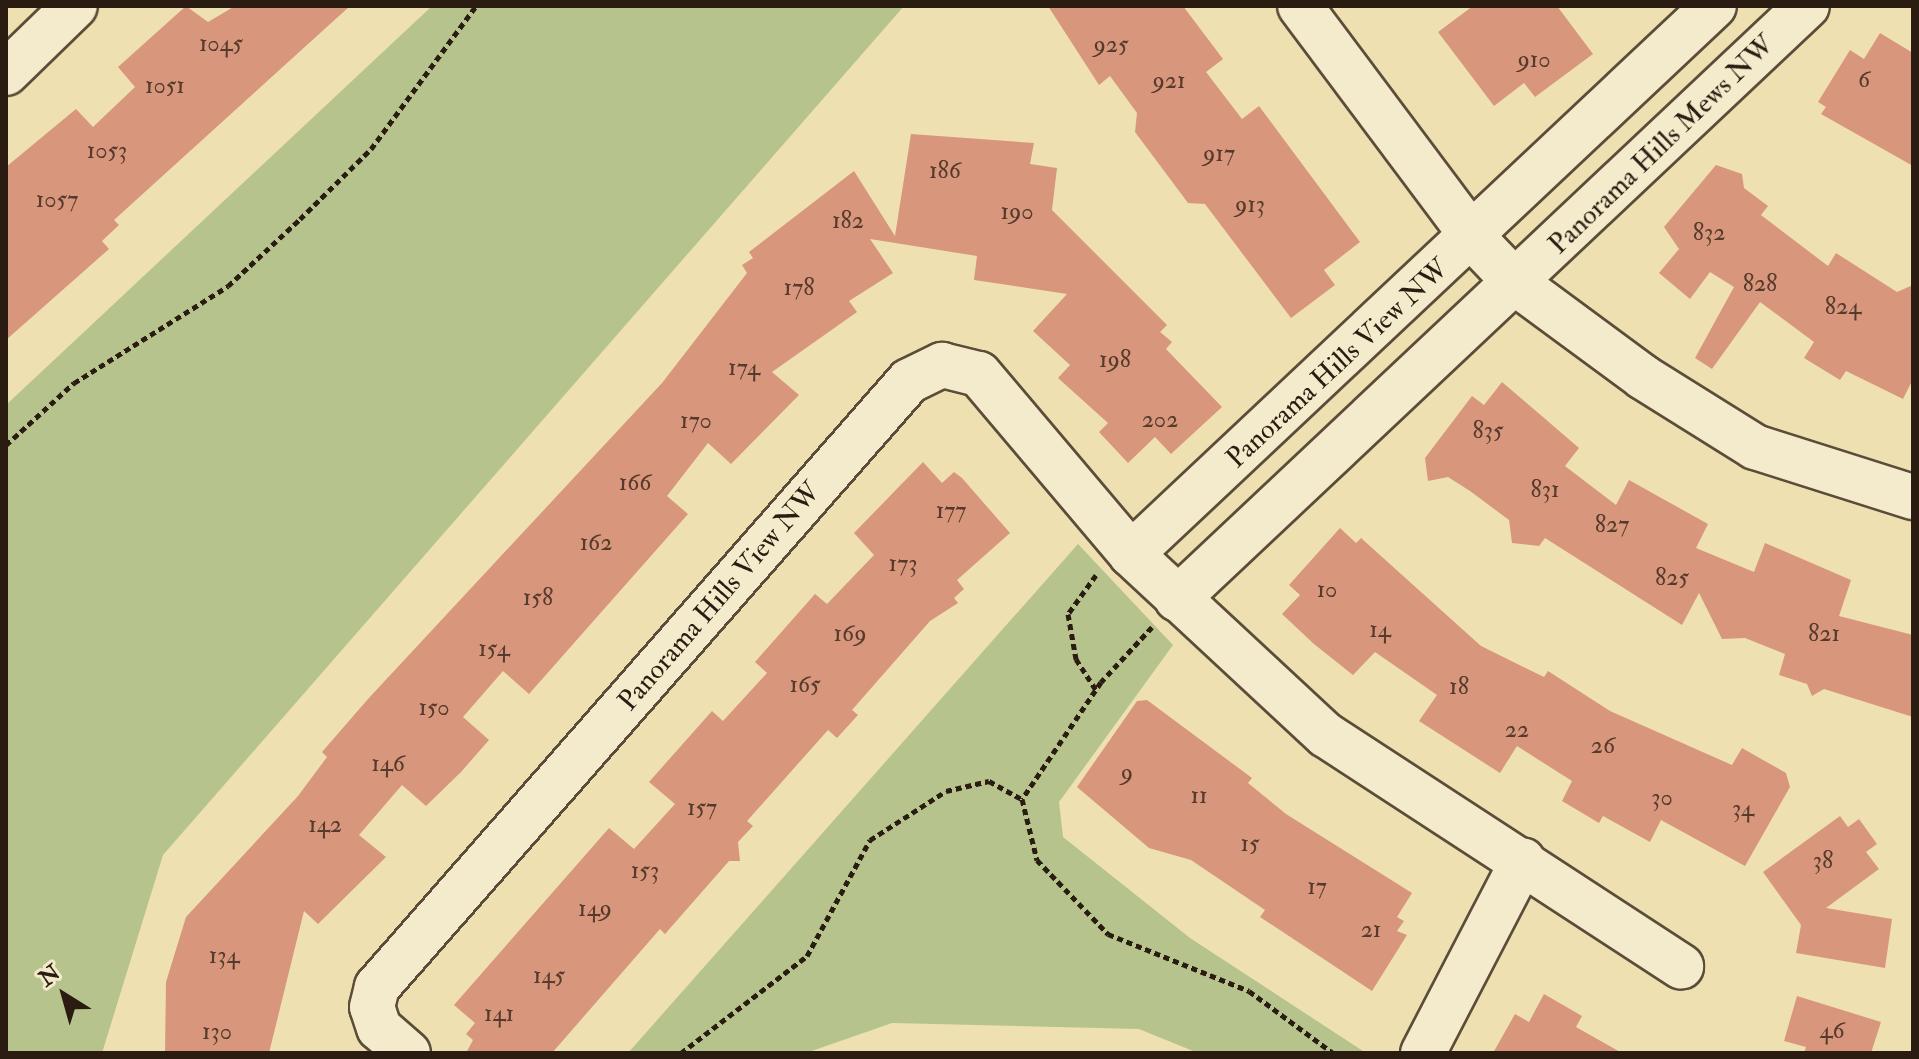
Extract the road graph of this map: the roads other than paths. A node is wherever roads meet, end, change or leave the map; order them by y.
1 (75, 6) edge
2 (1300, 6) edge
3 (1714, 6) edge
4 (1807, 6) edge
5 (14, 49) edge
6 (1474, 239) junction
7 (1517, 284) junction
8 (1913, 497) edge
9 (1131, 554) junction
10 (1177, 599) junction
11 (1523, 860) junction
12 (1681, 966) dead end
13 (408, 1053) edge
14 (1423, 1053) edge

1 - 5 street
2 - 6 street
3 - 6 street
4 - 7 street, Panorama Hills Mews NW
6 - 7 street
6 - 9 street, Panorama Hills View NW
7 - 8 street
7 - 10 street
9 - 10 street, Panorama Hills View NW
9 - 13 street, Panorama Hills View NW
10 - 11 street, Panorama Hills View NW
11 - 12 street, Panorama Hills View NW
11 - 14 street

